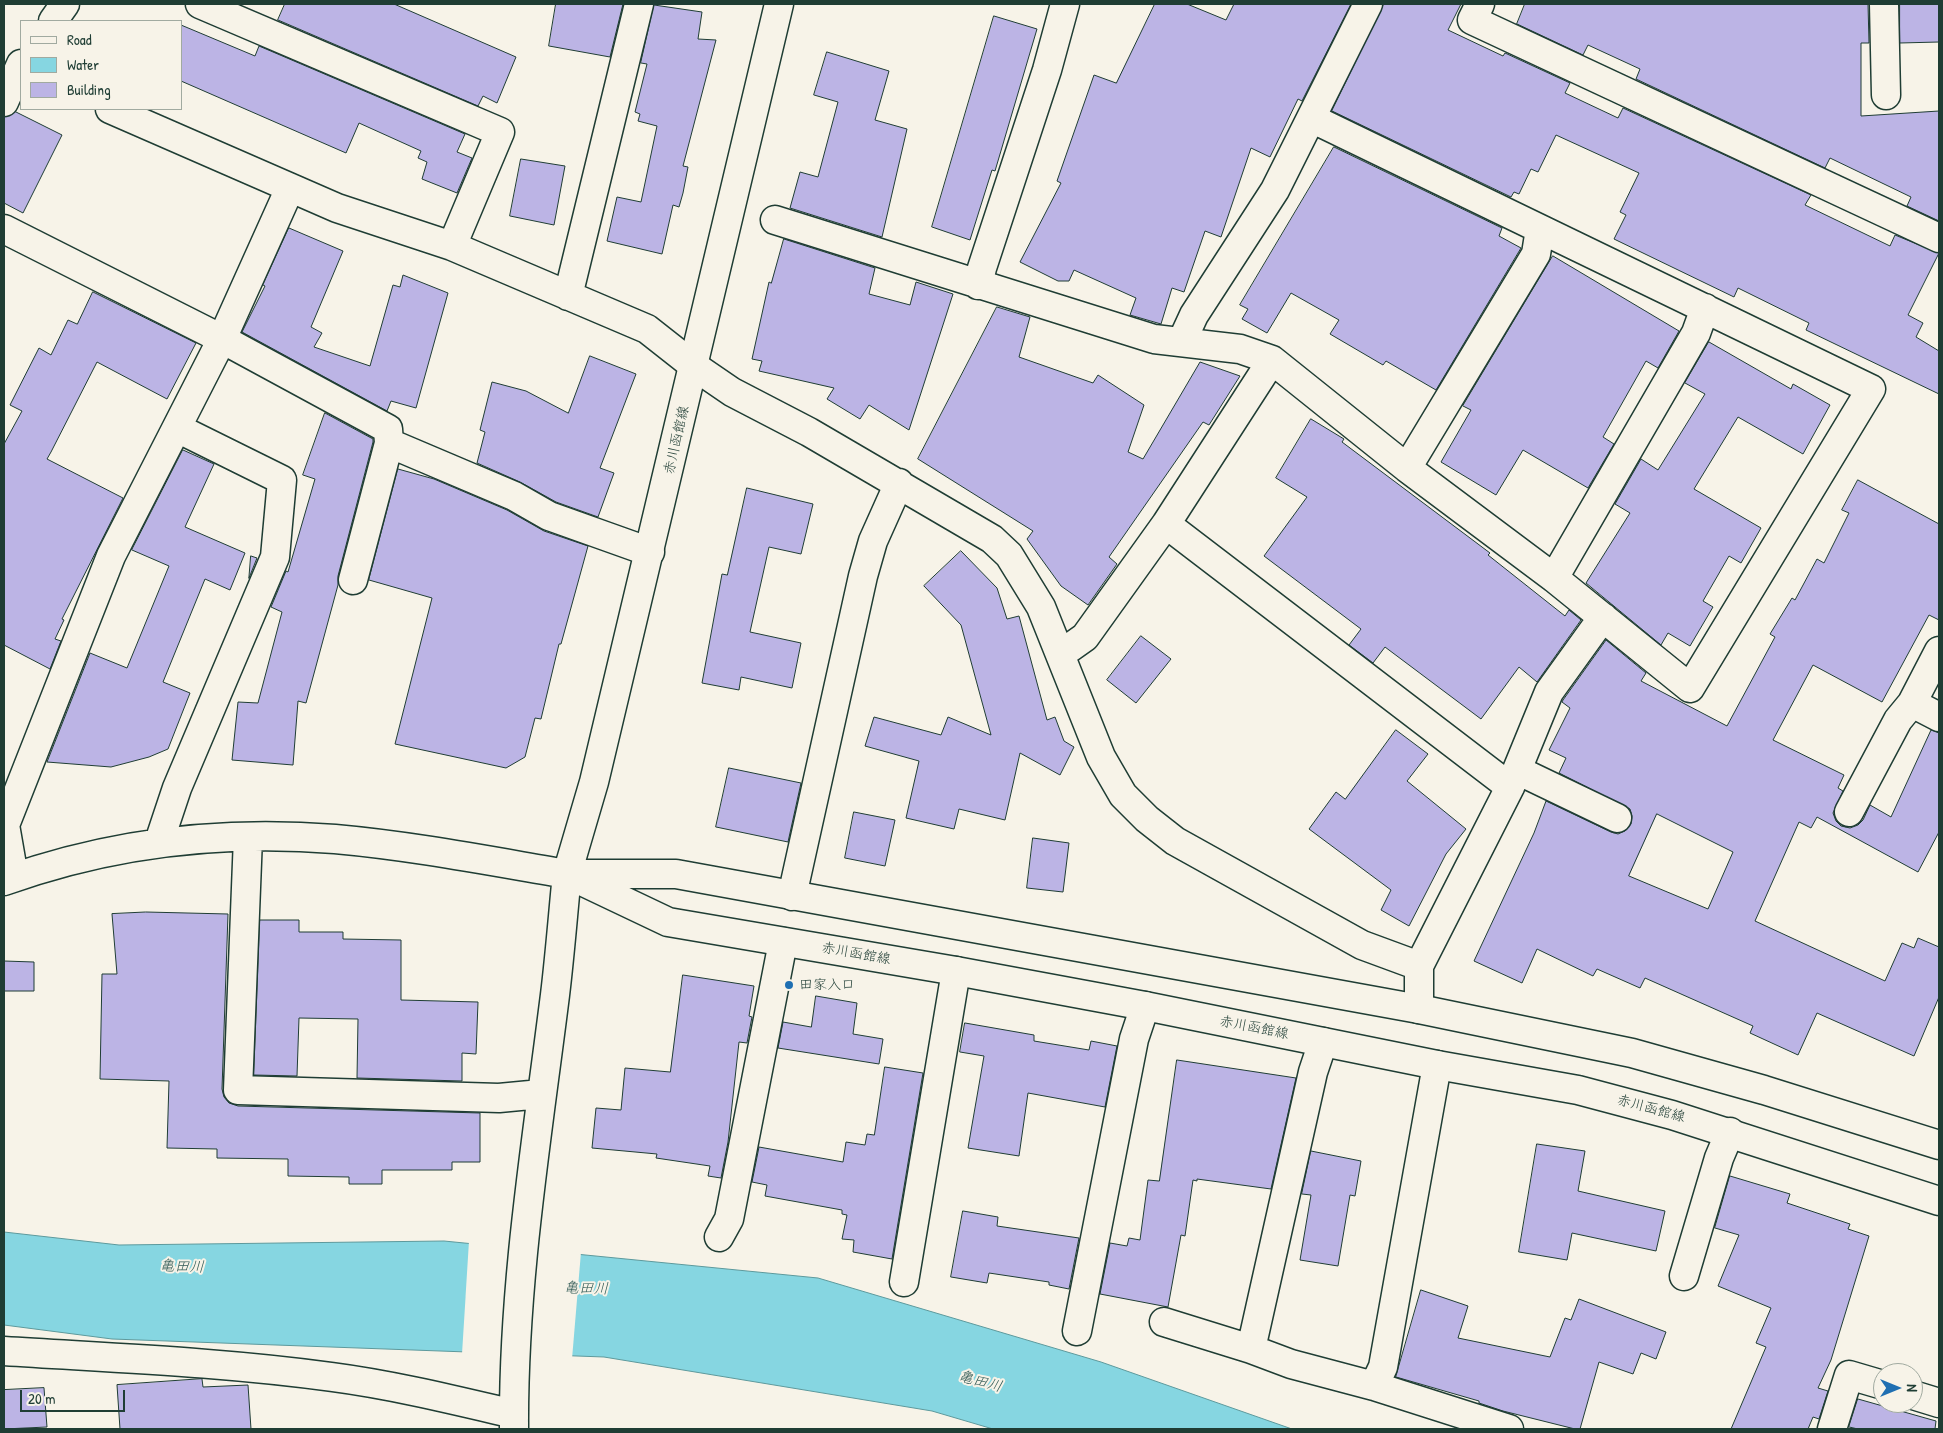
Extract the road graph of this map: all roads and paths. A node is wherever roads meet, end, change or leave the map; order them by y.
1 (65, 4) edge
2 (200, 4) edge
3 (639, 4) edge
4 (779, 4) edge
5 (1065, 4) edge
6 (1368, 4) edge
7 (1480, 4) edge
8 (1884, 4) edge
9 (54, 20) edge
10 (16, 66) edge
11 (1886, 95) dead end
12 (4, 102) edge
13 (112, 110) edge
14 (1311, 118) junction
15 (290, 188) junction
16 (775, 220) dead end
17 (4, 229) edge
18 (1540, 229) junction
19 (1939, 238) edge
20 (452, 246) junction
21 (978, 285) junction
22 (568, 296) junction
23 (1705, 308) junction
24 (222, 339) junction
25 (1182, 341) junction
26 (1272, 360) junction
27 (694, 366) junction
28 (177, 428) junction
29 (389, 443) junction
30 (1408, 468) junction
31 (899, 483) junction
32 (1166, 524) junction
33 (650, 552) junction
34 (1554, 578) junction
35 (353, 580) dead end
36 (1603, 617) junction
37 (1939, 652) edge
38 (1061, 654) junction
39 (1912, 703) junction
40 (1939, 717) edge
41 (1513, 779) junction
42 (1848, 812) dead end
43 (1617, 818) dead end
44 (248, 837) junction
45 (159, 842) junction
46 (567, 874) junction
47 (9, 879) edge
48 (792, 896) junction
49 (783, 942) junction
50 (1418, 966) junction
51 (956, 971) junction
52 (1145, 1006) junction
53 (1419, 1010) junction
54 (1323, 1042) junction
55 (1436, 1066) junction
56 (541, 1094) junction
57 (1730, 1132) junction
58 (1939, 1145) edge
59 (1939, 1201) edge
60 (719, 1238) dead end
61 (1684, 1276) dead end
62 (904, 1282) dead end
63 (1164, 1322) dead end
64 (1077, 1331) dead end
65 (1251, 1350) junction
66 (4, 1351) edge
67 (1873, 1382) edge
68 (1374, 1386) junction
69 (1923, 1398) edge
70 (1939, 1403) edge
71 (514, 1414) edge
72 (1510, 1429) edge
73 (1832, 1429) edge

1 - 9 street
2 - 20 street
3 - 22 street
4 - 27 street, 赤川函館線
5 - 21 street
6 - 14 street
7 - 19 street
8 - 11 street
10 - 12 street
13 - 15 street
14 - 18 street
14 - 25 street
15 - 20 street
15 - 24 street
16 - 21 street
17 - 24 street
18 - 23 street
18 - 30 street
20 - 22 street
21 - 25 street
22 - 27 street
23 - 34 street
23 - 36 street
24 - 28 street
24 - 29 street
25 - 26 street
26 - 30 street
26 - 32 street
27 - 31 street
27 - 33 street, 赤川函館線
28 - 45 street
28 - 47 street
29 - 33 street
29 - 35 street
30 - 34 street
31 - 38 street
31 - 48 street
32 - 38 street
32 - 41 street
33 - 46 street, 赤川函館線
34 - 36 street
36 - 41 street
37 - 39 street
38 - 50 street
39 - 40 street
39 - 42 street
41 - 43 street
41 - 50 street
44 - 45 street
44 - 46 street
44 - 56 street
45 - 47 street
46 - 48 street
46 - 49 street, 赤川函館線
46 - 56 street
48 - 53 street
49 - 51 street, 赤川函館線
49 - 60 street
50 - 53 street
51 - 52 street, 赤川函館線
51 - 62 street
52 - 54 street, 赤川函館線
52 - 64 street
53 - 58 street
54 - 55 street, 赤川函館線
54 - 65 street
55 - 57 street, 赤川函館線
55 - 68 street
56 - 71 street
57 - 59 street, 赤川函館線
57 - 61 street
63 - 65 street
65 - 68 street
66 - 71 street
67 - 73 street
68 - 72 street
69 - 70 street

